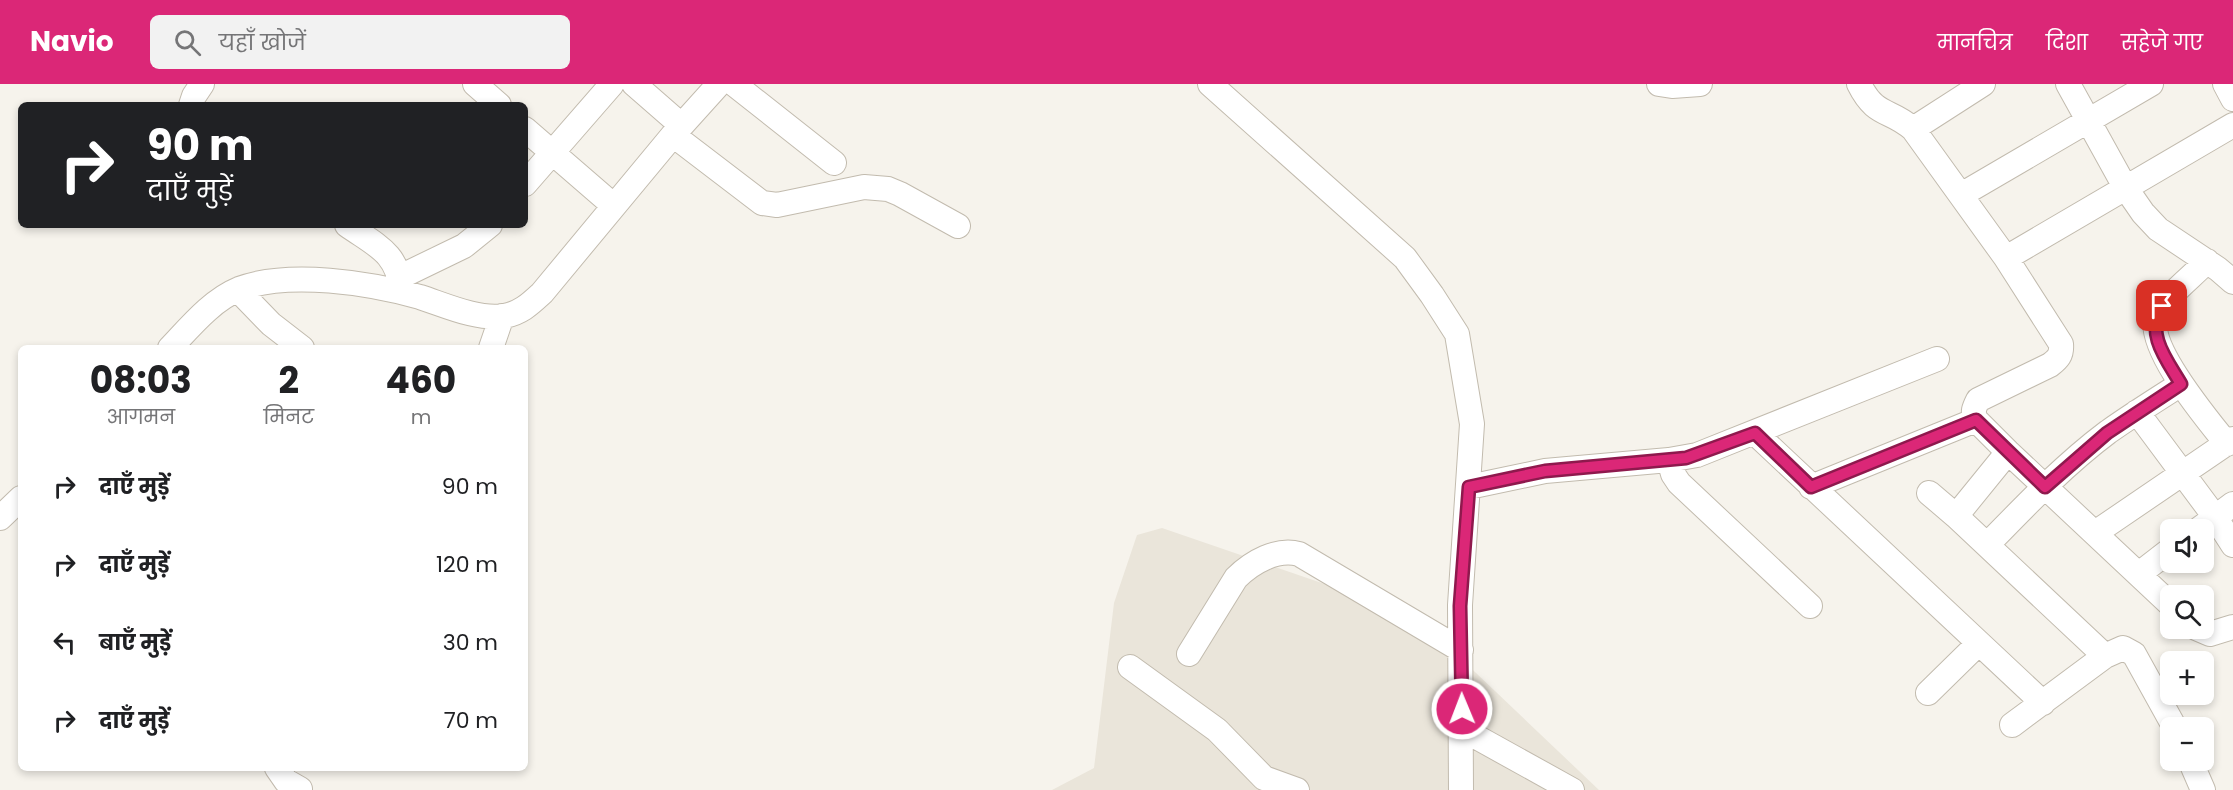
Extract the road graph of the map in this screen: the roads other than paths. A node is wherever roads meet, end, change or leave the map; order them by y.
1 (202, 84) edge
2 (475, 84) edge
3 (612, 84) edge
4 (634, 84) edge
5 (719, 84) edge
6 (734, 84) edge
7 (1210, 84) edge
8 (1659, 84) edge
9 (1700, 84) edge
10 (1859, 84) edge
11 (1983, 84) edge
12 (2068, 84) edge
13 (2151, 84) edge
14 (2225, 84) edge
15 (2233, 99) edge
16 (192, 102) edge
17 (495, 102) edge
18 (2088, 120) junction
19 (2233, 125) edge
20 (1914, 129) junction
21 (677, 130) junction
22 (528, 132) edge
23 (552, 153) junction
24 (834, 163) dead end
25 (528, 181) edge
26 (2125, 188) junction
27 (1961, 195) junction
28 (614, 206) junction
29 (958, 226) dead end
30 (351, 228) edge
31 (486, 228) edge
32 (2006, 258) junction
33 (2207, 261) junction
34 (2233, 282) edge
35 (402, 286) junction
36 (238, 290) junction
37 (502, 316) junction
38 (173, 345) edge
39 (295, 345) edge
40 (491, 345) edge
41 (1937, 359) dead end
42 (2181, 384) junction
43 (2138, 412) junction
44 (1976, 420) junction
45 (1755, 433) junction
46 (2230, 442) edge
47 (2008, 452) junction
48 (1669, 460) junction
49 (2183, 472) junction
50 (1469, 487) junction
51 (1811, 487) junction
52 (2045, 487) junction
53 (1929, 493) dead end
54 (18, 501) edge
55 (1956, 516) junction
56 (2216, 517) edge
57 (0, 518) edge
58 (2095, 533) junction
59 (1987, 545) junction
60 (2233, 545) edge
61 (2160, 558) edge
62 (2139, 574) junction
63 (2160, 594) edge
64 (1810, 606) dead end
65 (2233, 627) edge
66 (2214, 633) edge
67 (1979, 643) junction
68 (1461, 650) junction
69 (1189, 654) dead end
70 (2105, 656) junction
71 (1130, 667) dead end
72 (1928, 693) dead end
73 (2043, 703) junction
74 (2169, 717) edge
75 (2012, 725) dead end
76 (1462, 729) junction
77 (279, 771) edge
78 (303, 771) edge
79 (2195, 771) edge
80 (300, 790) edge
81 (1297, 790) edge
82 (1461, 790) edge
83 (1572, 790) edge
84 (2203, 790) edge

1 - 16 street
2 - 17 street
3 - 23 street
4 - 21 street
5 - 21 street
6 - 24 street
7 - 50 street
8 - 9 street
10 - 20 street
11 - 20 street
12 - 18 street
13 - 18 street
14 - 15 street
18 - 26 street
18 - 27 street
19 - 26 street
20 - 27 street
21 - 28 street
21 - 29 street
22 - 23 street
23 - 25 street
23 - 28 street
26 - 32 street
26 - 33 street
27 - 32 street
28 - 37 street
30 - 35 street
31 - 35 street
32 - 44 street
33 - 34 street
33 - 42 street
35 - 36 street
35 - 37 street
36 - 38 street
36 - 39 street
37 - 40 street
41 - 45 street
42 - 43 street
42 - 46 street
43 - 49 street
43 - 52 street
44 - 47 street
44 - 51 street
45 - 48 street
45 - 51 street
46 - 49 street
47 - 52 street
47 - 55 street
48 - 50 street
48 - 64 street
49 - 56 street
49 - 58 street
50 - 68 street
51 - 67 street
52 - 58 street
52 - 59 street
53 - 55 street
54 - 57 street
55 - 59 street
56 - 60 street
58 - 62 street
59 - 70 street
61 - 62 street
62 - 63 street
65 - 66 street
67 - 72 street
67 - 73 street
68 - 69 street
68 - 76 street
70 - 73 street
70 - 74 street
71 - 81 street
73 - 75 street
76 - 82 street
76 - 83 street
77 - 80 street
78 - 80 street
79 - 84 street

